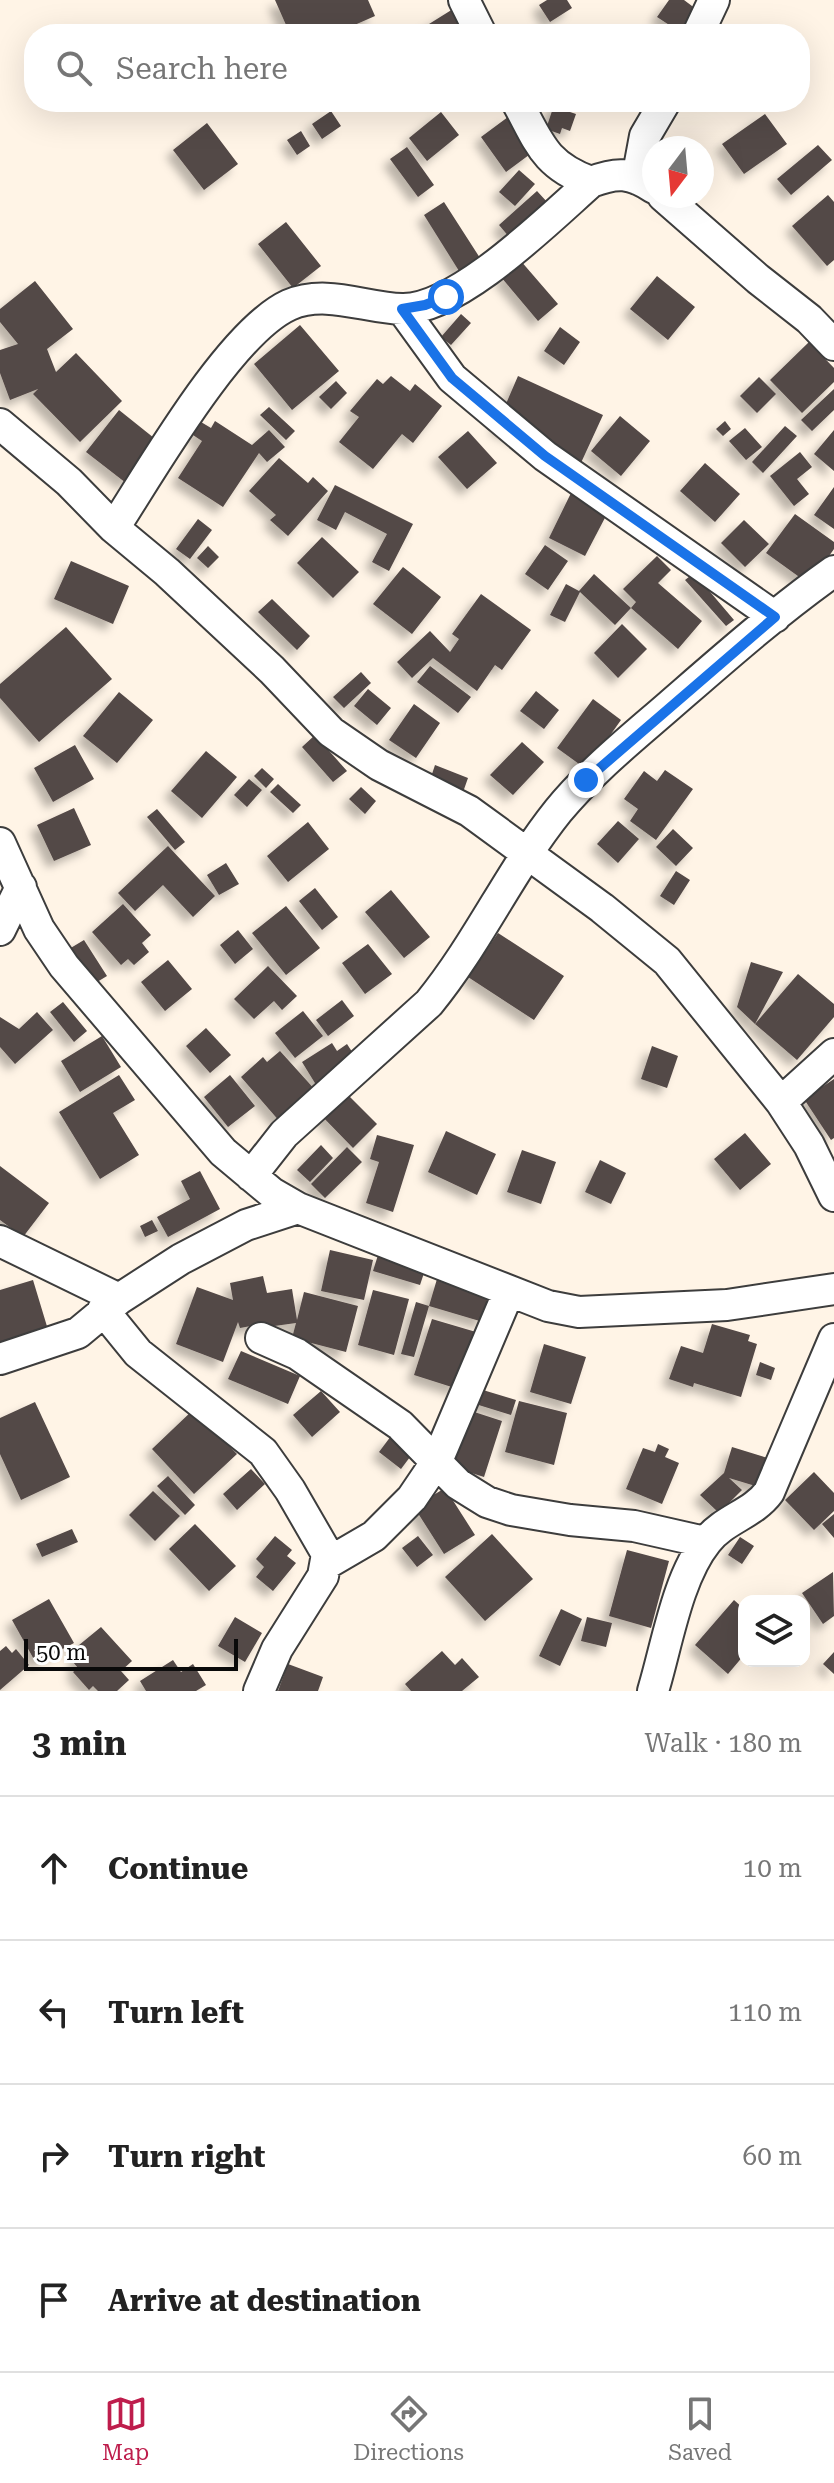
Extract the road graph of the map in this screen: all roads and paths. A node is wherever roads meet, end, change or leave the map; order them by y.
1 (714, 0) edge
2 (703, 24) edge
3 (523, 112) edge
4 (659, 112) edge
5 (645, 136) edge
6 (591, 182) junction
7 (642, 182) edge
8 (677, 208) edge
9 (402, 309) junction
10 (834, 345) edge
11 (0, 424) edge
12 (114, 528) junction
13 (834, 571) edge
14 (775, 617) junction
15 (0, 843) edge
16 (526, 854) junction
17 (21, 887) junction
18 (0, 930) edge
19 (834, 1054) edge
20 (781, 1102) junction
21 (251, 1176) junction
22 (834, 1196) edge
23 (298, 1208) junction
24 (0, 1241) edge
25 (834, 1289) edge
26 (509, 1291) junction
27 (111, 1304) junction
28 (261, 1338) dead end
29 (834, 1339) edge
30 (0, 1359) edge
31 (437, 1461) junction
32 (705, 1542) junction
33 (326, 1564) junction
34 (259, 1691) edge
35 (653, 1691) edge

1 - 2 street
3 - 6 street
4 - 5 street
6 - 7 street
6 - 9 street
8 - 10 street
9 - 12 street
9 - 14 street
11 - 12 street
12 - 16 street
13 - 14 street
14 - 16 street
15 - 17 street
16 - 20 street
16 - 21 street
17 - 18 street
17 - 21 street
19 - 20 street
20 - 22 street
21 - 23 street
23 - 26 street
23 - 27 street
24 - 27 street
25 - 26 street
26 - 31 street
27 - 30 street
27 - 33 street
28 - 31 street
29 - 32 street
31 - 32 street
31 - 33 street
32 - 35 street
33 - 34 street

